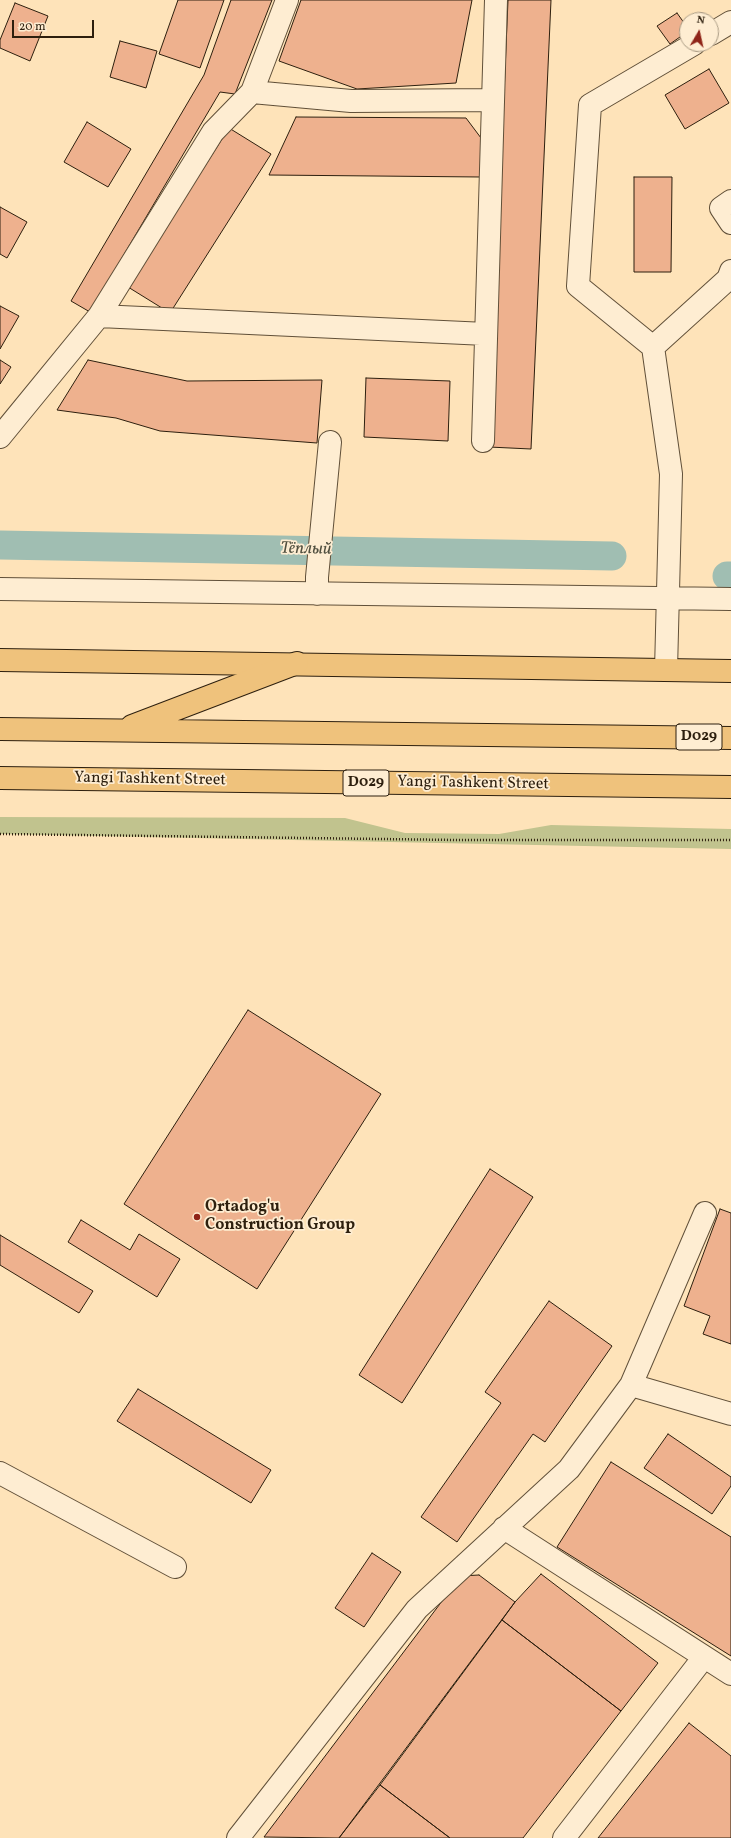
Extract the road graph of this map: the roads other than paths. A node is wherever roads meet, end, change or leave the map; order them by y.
1 (287, 0) edge
2 (496, 0) edge
3 (731, 22) edge
4 (719, 29) edge
5 (680, 52) edge
6 (252, 92) junction
7 (492, 100) junction
8 (731, 200) edge
9 (731, 223) edge
10 (731, 271) edge
11 (99, 316) junction
12 (486, 334) junction
13 (653, 347) junction
14 (0, 437) edge
15 (483, 441) dead end
16 (330, 442) dead end
17 (317, 586) junction
18 (0, 589) edge
19 (668, 598) junction
20 (731, 599) edge
21 (0, 660) edge
22 (297, 663) junction
23 (666, 670) junction
24 (731, 671) edge
25 (0, 729) edge
26 (120, 730) junction
27 (731, 738) edge
28 (0, 778) edge
29 (731, 787) edge
30 (705, 1213) dead end
31 (631, 1385) junction
32 (731, 1414) edge
33 (0, 1473) edge
34 (504, 1528) junction
35 (175, 1567) dead end
36 (704, 1657) junction
37 (731, 1674) edge
38 (238, 1838) edge
39 (564, 1838) edge

1 - 6 lane
2 - 7 lane
3 - 4 lane
5 - 13 lane
6 - 7 lane
6 - 11 lane
7 - 12 lane
8 - 9 lane
10 - 13 lane
11 - 12 lane
11 - 14 lane
12 - 15 lane
13 - 19 lane
16 - 17 lane
17 - 18 lane
17 - 19 lane
19 - 20 lane
19 - 23 lane
21 - 22 main road
22 - 23 main road
22 - 26 main road
23 - 24 main road
25 - 26 main road, D029
26 - 27 main road, D029
28 - 29 main road, Yangi Tashkent Street / D029
30 - 31 lane
31 - 32 lane
31 - 34 lane
33 - 35 lane
34 - 36 lane
34 - 38 lane
36 - 37 lane
36 - 39 lane

